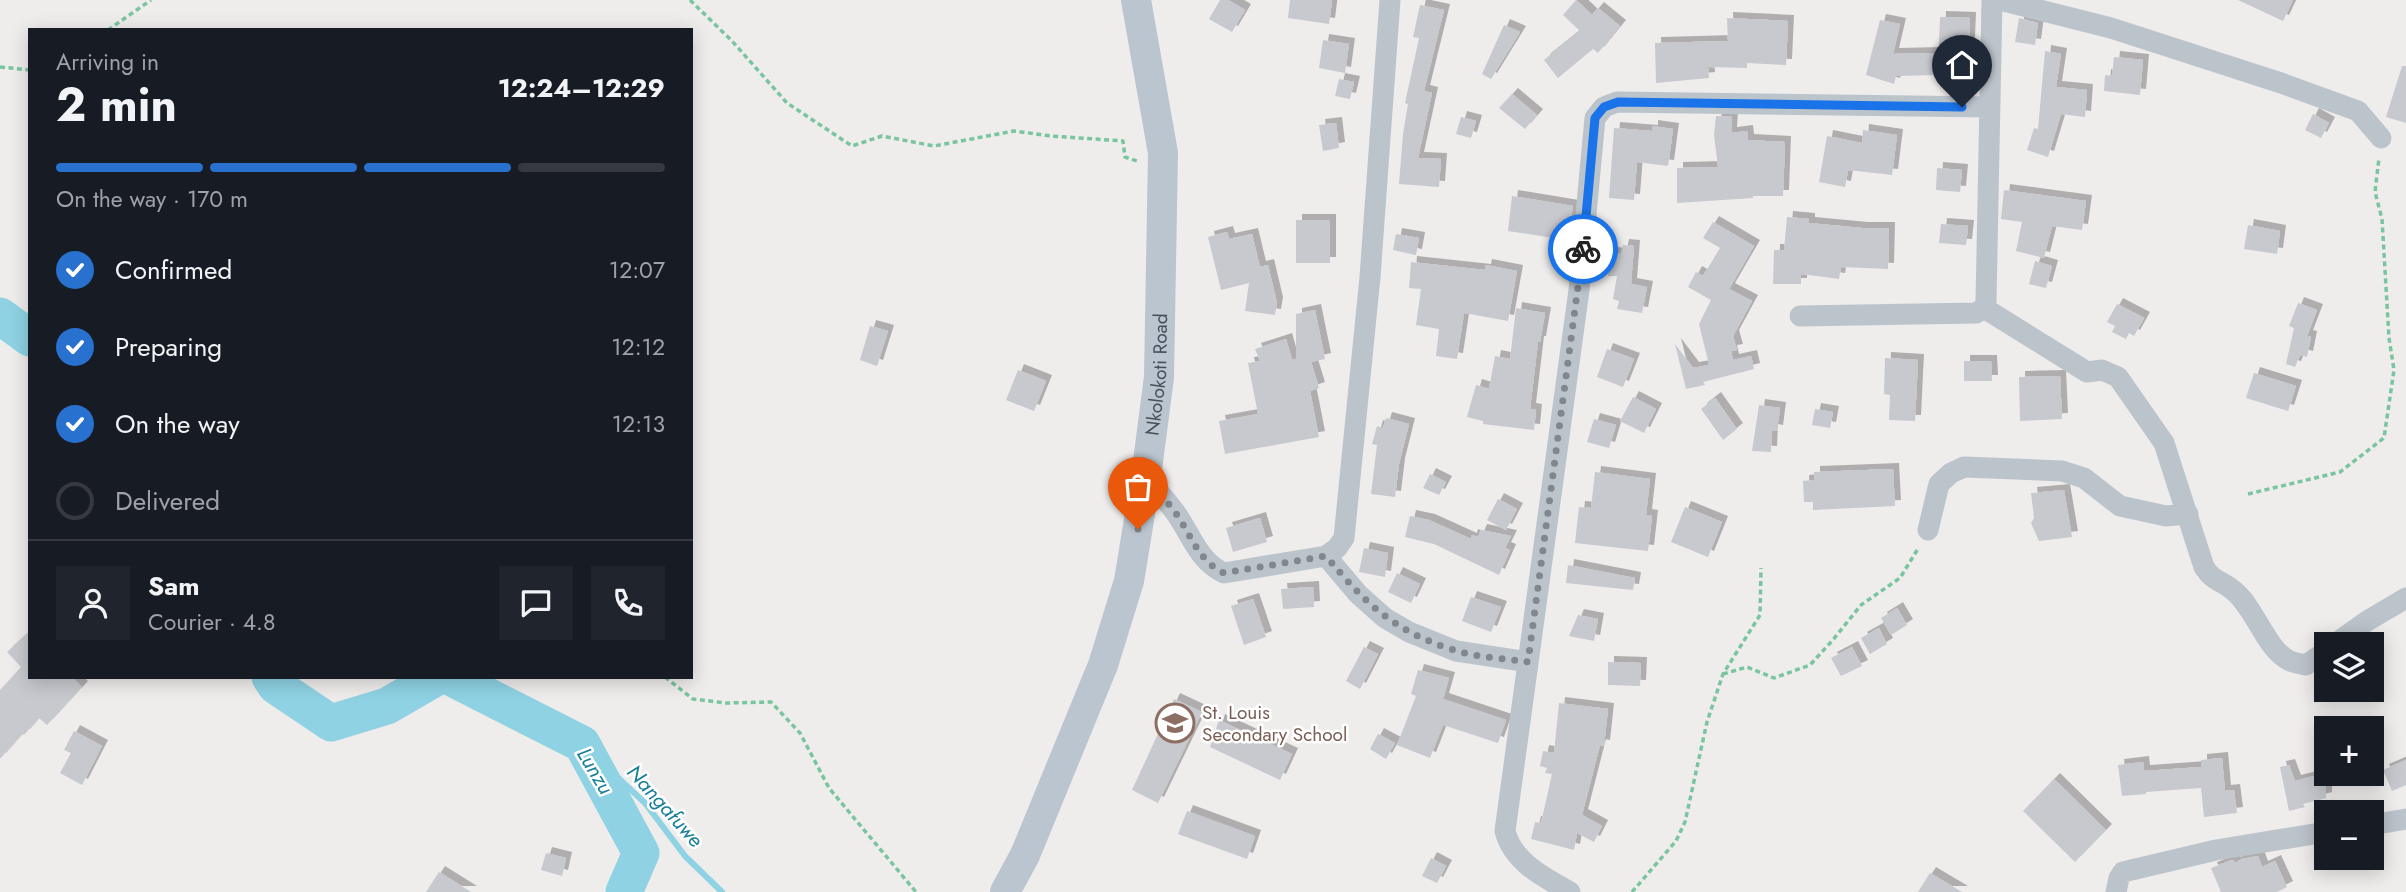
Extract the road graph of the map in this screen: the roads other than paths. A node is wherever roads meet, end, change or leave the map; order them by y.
1 (1136, 0) edge
2 (1390, 0) edge
3 (1992, 0) edge
4 (2000, 0) edge
5 (1989, 107) junction
6 (2381, 138) road end
7 (1984, 308) junction
8 (1800, 316) dead end
9 (1146, 477) junction
10 (2188, 514) junction
11 (1928, 530) road end
12 (1326, 556) junction
13 (2406, 598) edge
14 (2352, 632) edge
15 (2314, 659) edge
16 (1528, 662) junction
17 (2406, 819) edge
18 (2384, 823) edge
19 (2314, 834) edge
20 (1005, 892) edge
21 (1570, 892) edge
22 (2116, 892) edge

1 - 9 main road, Nkolokoti Road
2 - 12 street
3 - 5 street
4 - 6 street
5 - 7 street
5 - 16 street
7 - 8 street
7 - 10 street
9 - 12 street
9 - 20 main road, Nkolokoti Road
10 - 11 street
10 - 15 street
12 - 16 street
13 - 14 street
16 - 21 street
17 - 18 street
19 - 22 street

